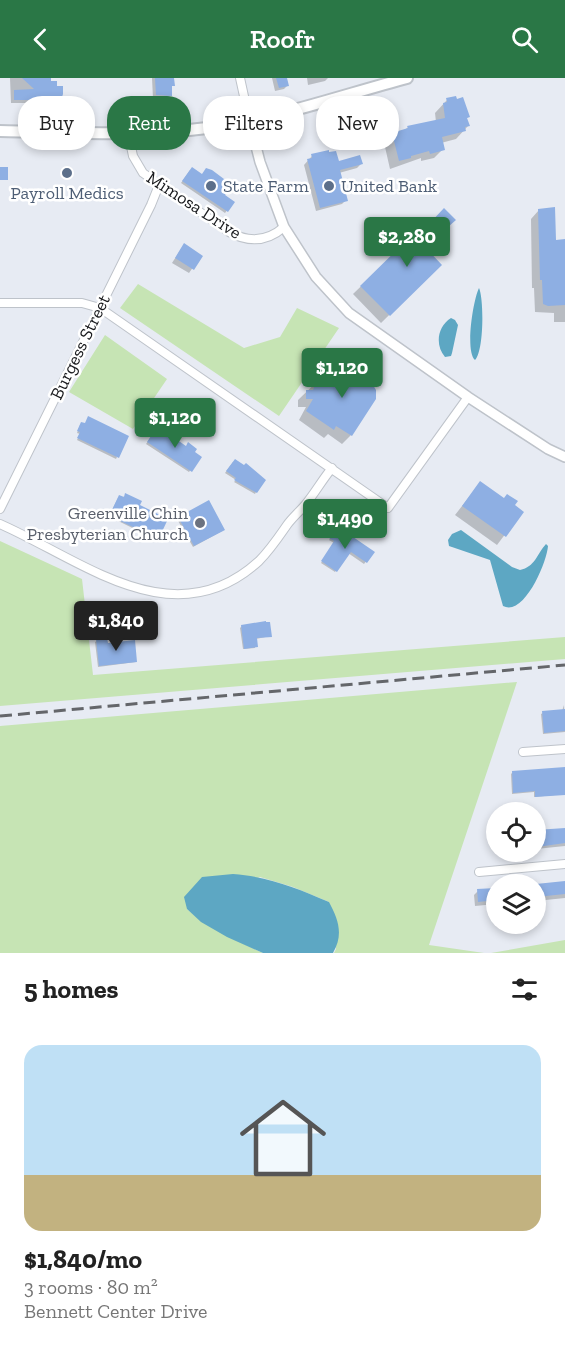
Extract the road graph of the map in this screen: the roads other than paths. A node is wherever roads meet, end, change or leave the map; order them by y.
1 (240, 78) edge
2 (407, 78) edge
3 (244, 96) edge
4 (304, 105) edge
5 (0, 131) edge
6 (107, 132) edge
7 (132, 150) edge
8 (257, 150) edge
9 (159, 185) junction
10 (284, 227) junction
11 (0, 303) edge
12 (100, 308) junction
13 (468, 397) junction
14 (565, 457) edge
15 (332, 468) junction
16 (2, 500) edge
17 (0, 509) edge
18 (0, 524) edge
19 (565, 749) edge
20 (523, 752) dead end
21 (565, 864) edge
22 (479, 872) dead end

1 - 3 street
2 - 4 main road
5 - 6 main road
7 - 9 street, Mimosa Drive
8 - 10 street
9 - 10 street, Mimosa Drive
9 - 12 street, Burgess Street
10 - 13 street
11 - 12 street
12 - 15 street
12 - 16 street, Burgess Street
13 - 14 street
13 - 15 street
15 - 18 street
16 - 17 street, Burgess Street
19 - 20 street
21 - 22 street

